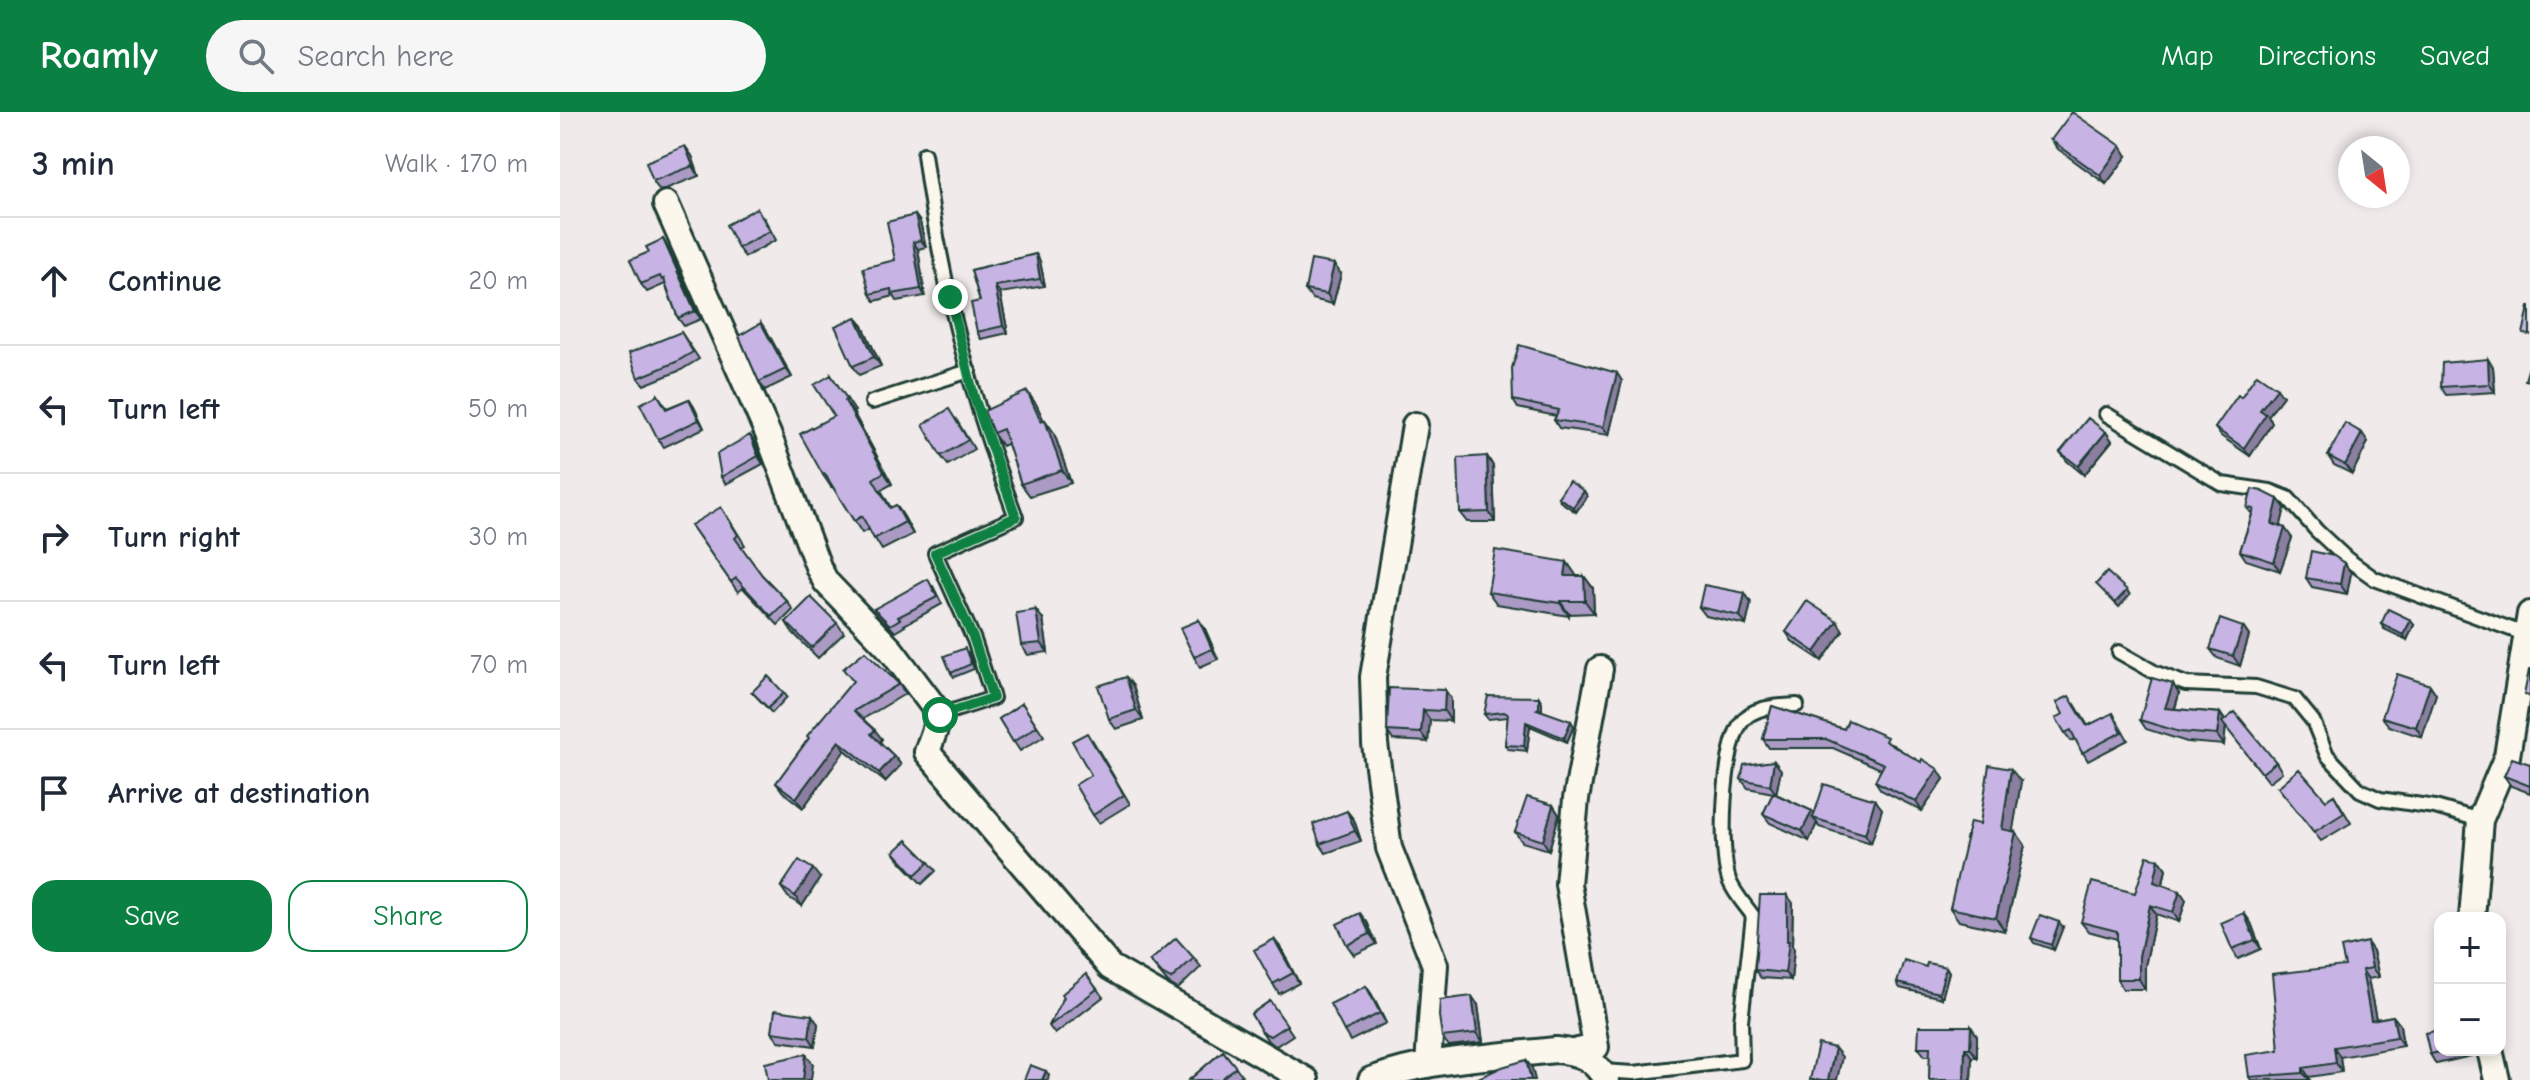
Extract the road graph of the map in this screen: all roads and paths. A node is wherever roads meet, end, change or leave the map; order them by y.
1 (924, 154) dead end
2 (666, 204) dead end
3 (969, 371) junction
4 (872, 402) dead end
5 (2106, 414) dead end
6 (1415, 425) dead end
7 (2528, 625) edge
8 (2119, 652) dead end
9 (1600, 669) dead end
10 (1797, 705) dead end
11 (940, 715) junction
12 (2480, 820) junction
13 (2472, 912) edge
14 (1574, 1052) junction
15 (2491, 1056) edge
16 (1428, 1065) junction
17 (1604, 1076) edge
18 (1306, 1080) edge
19 (1371, 1080) edge
20 (2497, 1080) edge

1 - 3 lane
2 - 11 street
3 - 4 lane
3 - 11 lane
5 - 7 lane
6 - 16 street
7 - 12 street
8 - 12 lane
9 - 14 street
10 - 17 lane
11 - 18 street
12 - 13 street
14 - 16 street
14 - 17 street
15 - 20 street
16 - 19 street

